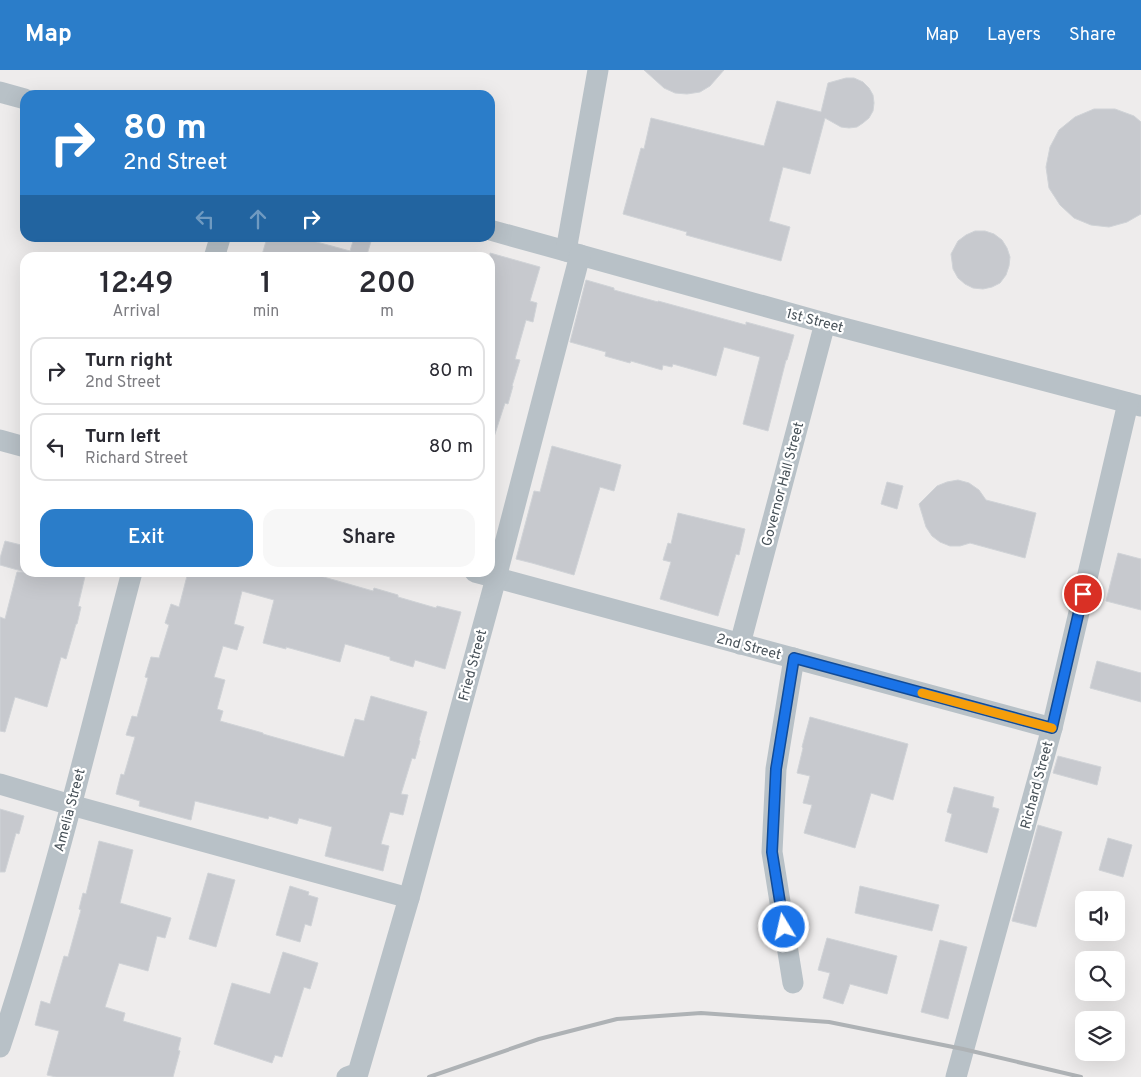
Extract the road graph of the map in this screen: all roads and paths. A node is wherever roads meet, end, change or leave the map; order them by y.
1 (598, 70) edge
2 (0, 92) edge
3 (20, 98) edge
4 (495, 231) edge
5 (573, 253) junction
6 (825, 324) junction
7 (1134, 405) edge
8 (0, 440) edge
9 (20, 446) edge
10 (131, 577) edge
11 (492, 577) edge
12 (496, 578) junction
13 (740, 644) junction
14 (794, 658) junction
15 (1052, 728) junction
16 (0, 784) edge
17 (71, 805) junction
18 (409, 898) junction
19 (793, 982) dead end
20 (0, 1046) edge
21 (352, 1075) edge
22 (956, 1077) edge

1 - 5 street, Fried Street
2 - 3 street
4 - 5 street, 1st Street
5 - 6 street, 1st Street
5 - 12 street, Fried Street
6 - 7 street, 1st Street
6 - 13 street, Governor Hall Street
7 - 15 street, Richard Street
8 - 9 street
10 - 17 street, Amelia Street
11 - 12 street, 2nd Street
12 - 13 street, 2nd Street
12 - 18 street, Fried Street
13 - 14 street, 2nd Street
14 - 15 street, 2nd Street
14 - 19 street
15 - 22 street, Richard Street
16 - 17 street
17 - 18 street
17 - 20 street, Amelia Street
18 - 21 street, Fried Street

